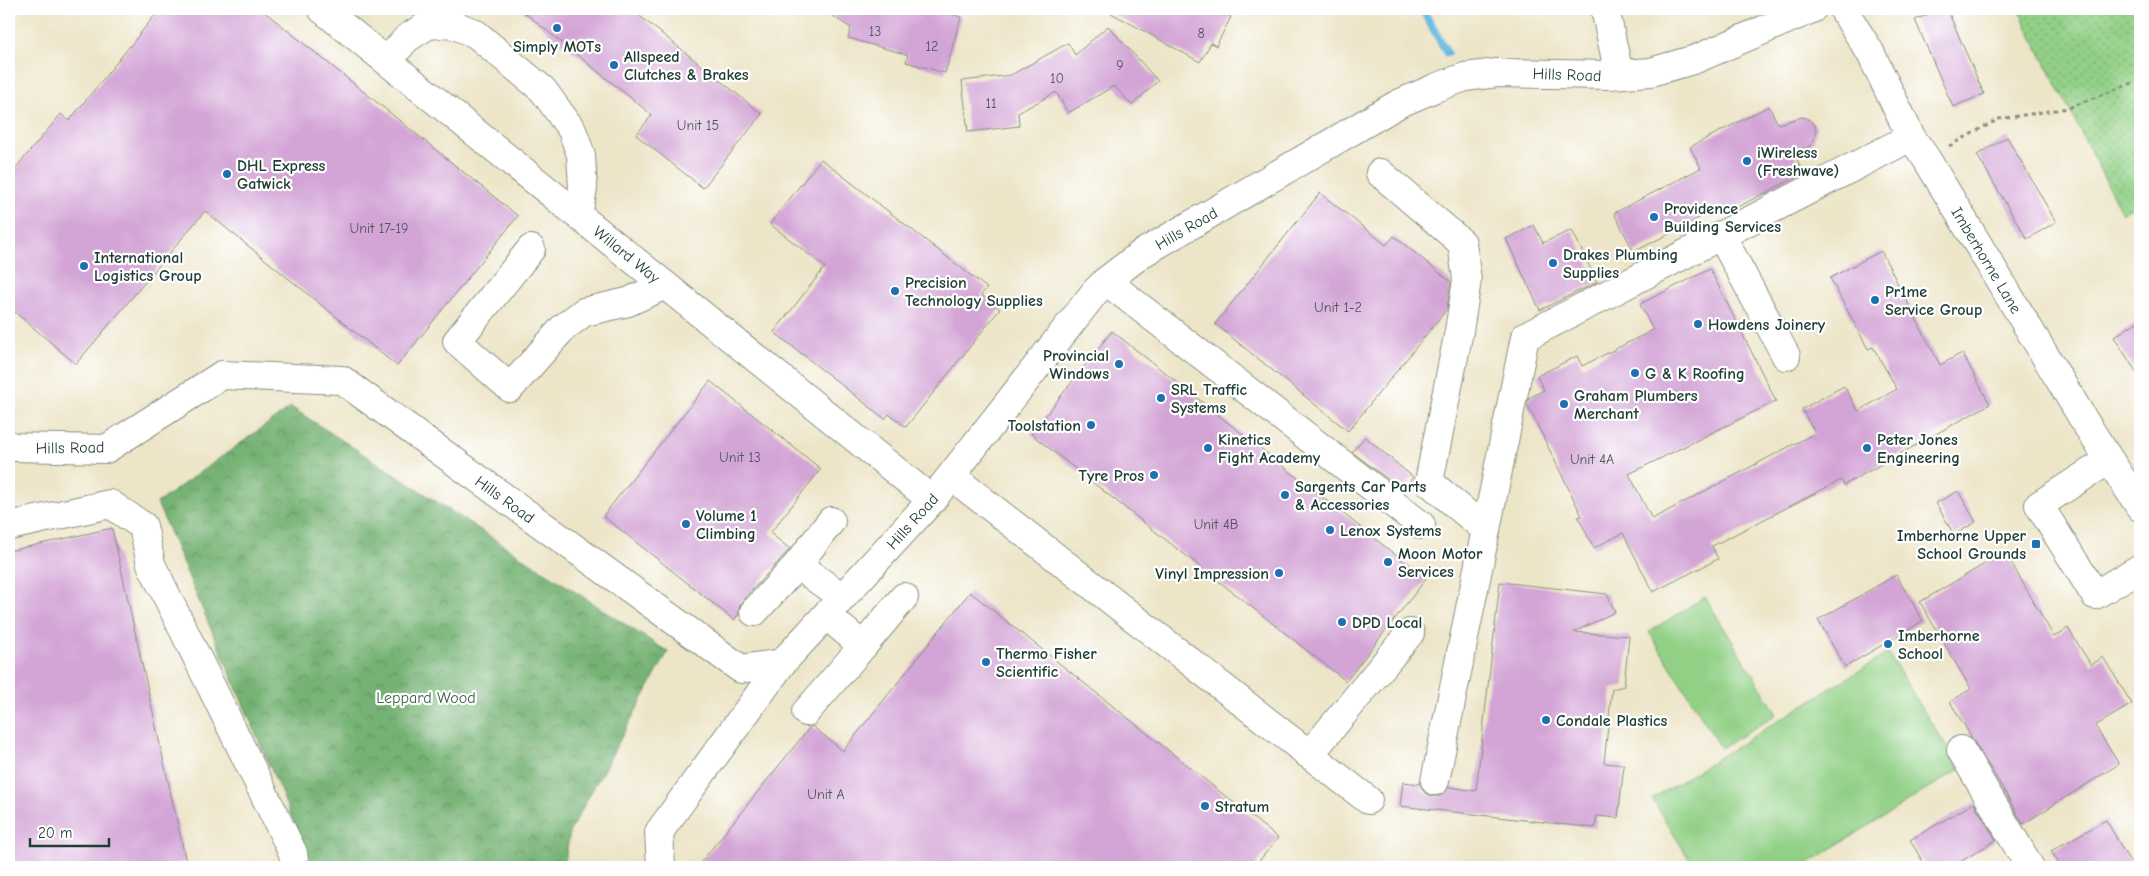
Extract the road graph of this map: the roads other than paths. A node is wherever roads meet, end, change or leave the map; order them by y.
1 (322, 9) edge
2 (1605, 9) edge
3 (1812, 9) edge
4 (1843, 9) edge
5 (387, 61) junction
6 (1619, 74) junction
7 (1911, 136) junction
8 (1380, 173) dead end
9 (578, 215) junction
10 (1721, 235) junction
11 (531, 250) dead end
12 (1106, 281) junction
13 (665, 285) junction
14 (1786, 356) dead end
15 (9, 445) edge
16 (2109, 460) junction
17 (951, 476) junction
18 (932, 500) junction
19 (2140, 507) edge
20 (831, 521) dead end
21 (1421, 525) dead end
22 (9, 526) edge
23 (1486, 530) junction
24 (797, 565) junction
25 (2140, 568) edge
26 (904, 597) dead end
27 (834, 606) junction
28 (754, 612) dead end
29 (1410, 633) dead end
30 (863, 646) junction
31 (782, 663) junction
32 (806, 712) dead end
33 (1961, 750) dead end
34 (1309, 755) junction
35 (1435, 781) dead end
36 (1368, 800) dead end
37 (294, 867) edge
38 (661, 867) edge
39 (2030, 867) edge

1 - 5 street, Willard Way
2 - 6 street
3 - 6 street, Hills Road
4 - 7 street, Imberhorne Lane
5 - 9 street, Willard Way
5 - 9 street
6 - 12 street, Hills Road
7 - 10 street
7 - 16 street, Imberhorne Lane
8 - 23 street
9 - 13 street, Willard Way
10 - 14 street
10 - 23 street
11 - 13 street
12 - 17 street, Hills Road
12 - 21 street
13 - 18 street, Willard Way
15 - 31 street, Hills Road
16 - 19 street, Imberhorne Lane
16 - 25 street
17 - 18 street, Hills Road
17 - 34 street
18 - 27 street, Hills Road
20 - 24 street
22 - 37 street
23 - 35 street
24 - 27 street
24 - 28 street
26 - 30 street
27 - 30 street
27 - 31 street, Hills Road
29 - 34 street
30 - 32 street
31 - 38 street
33 - 39 street
34 - 36 street

